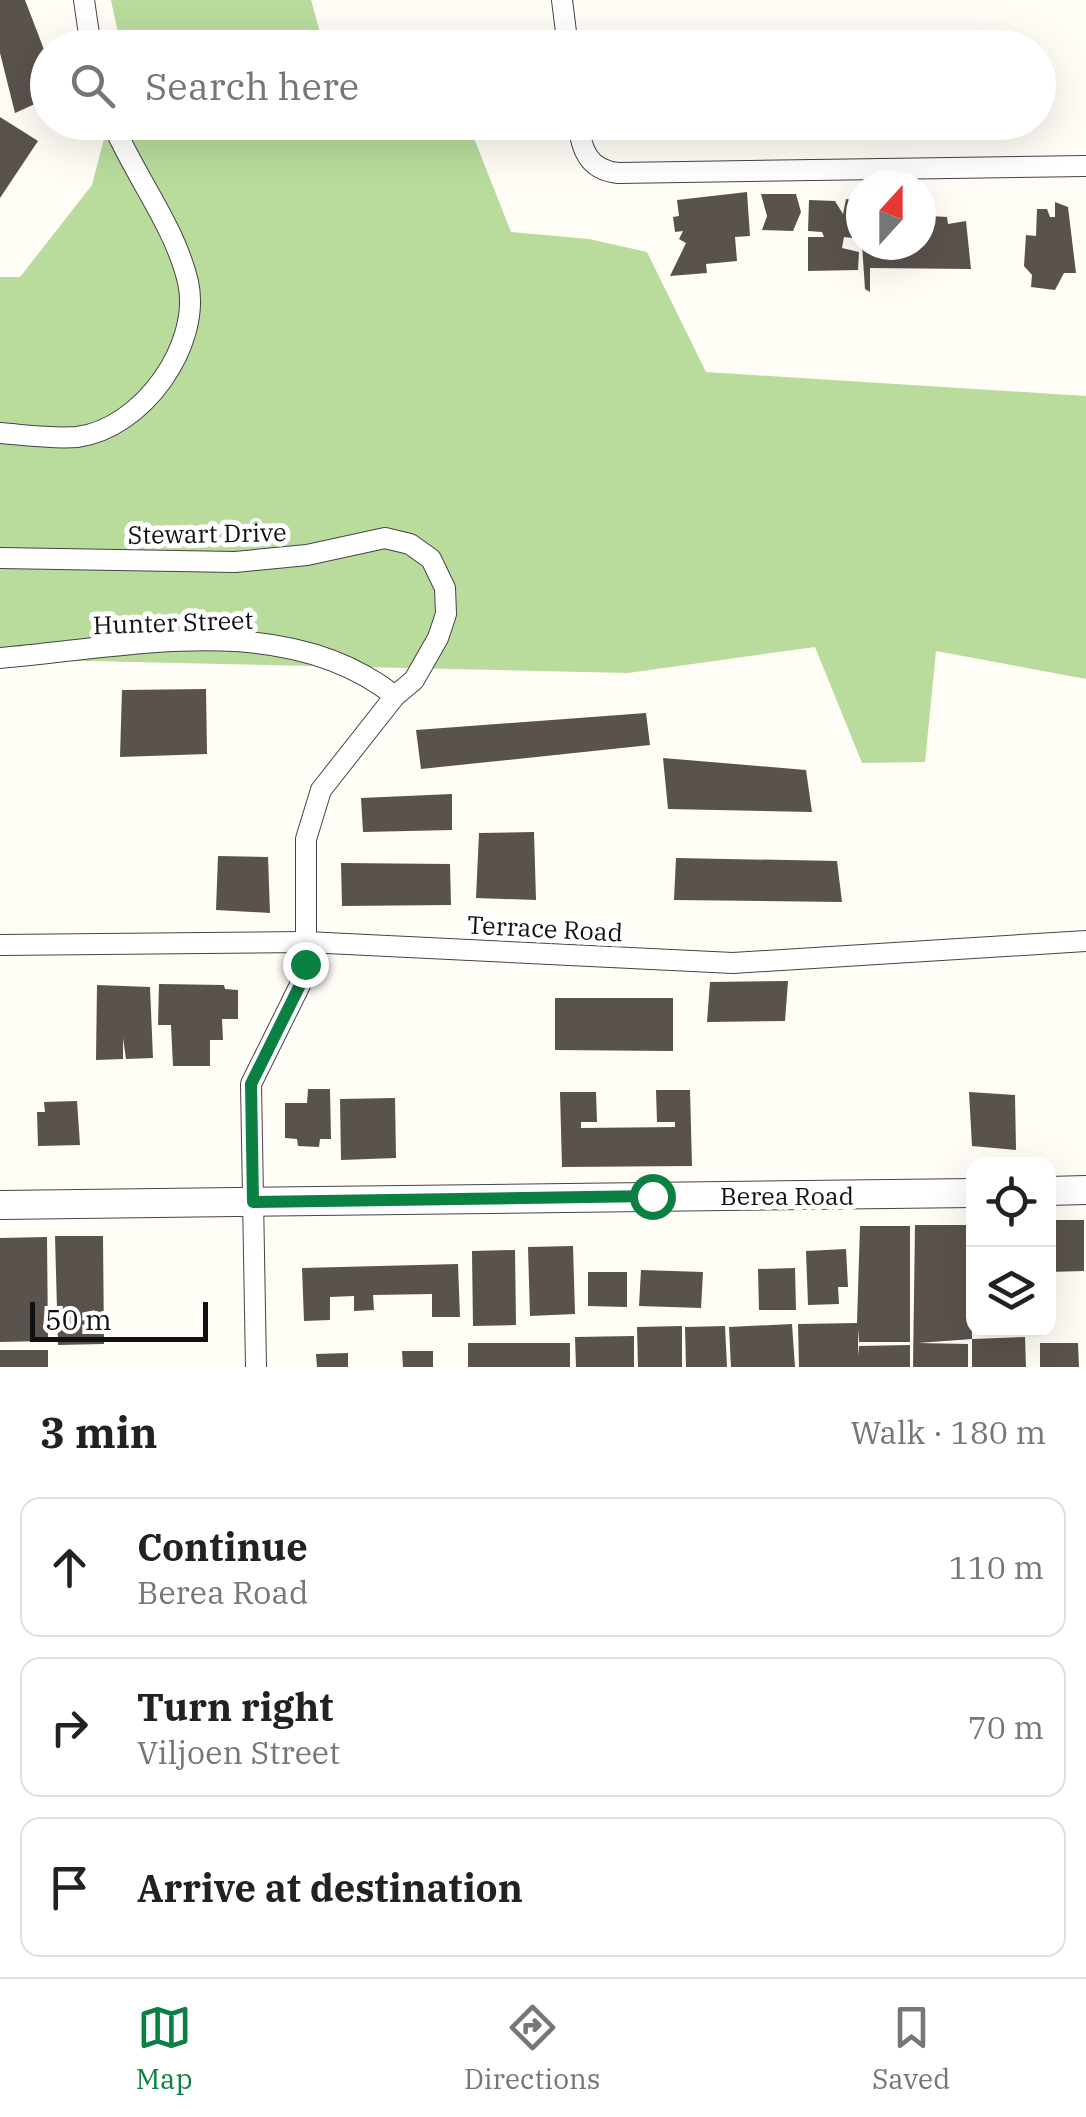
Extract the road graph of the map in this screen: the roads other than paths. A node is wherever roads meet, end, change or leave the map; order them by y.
1 (84, 0) edge
2 (562, 0) edge
3 (88, 30) edge
4 (566, 30) edge
5 (119, 140) edge
6 (581, 140) edge
7 (1086, 166) edge
8 (0, 434) edge
9 (0, 558) edge
10 (0, 658) edge
11 (395, 696) junction
12 (1086, 941) edge
13 (306, 942) junction
14 (0, 945) edge
15 (1086, 1190) edge
16 (1056, 1191) edge
17 (966, 1193) edge
18 (253, 1202) junction
19 (0, 1205) edge
20 (256, 1367) edge

1 - 3 street
2 - 4 street
5 - 8 street
6 - 7 street
9 - 11 street, Stewart Drive
10 - 11 street, Hunter Street
11 - 13 street, Stewart Drive
12 - 13 street, Terrace Road
13 - 14 street, Terrace Road
13 - 18 street, Stewart Drive
15 - 16 street
17 - 18 street, Berea Road
18 - 19 street, Berea Road
18 - 20 street, Stewart Drive

